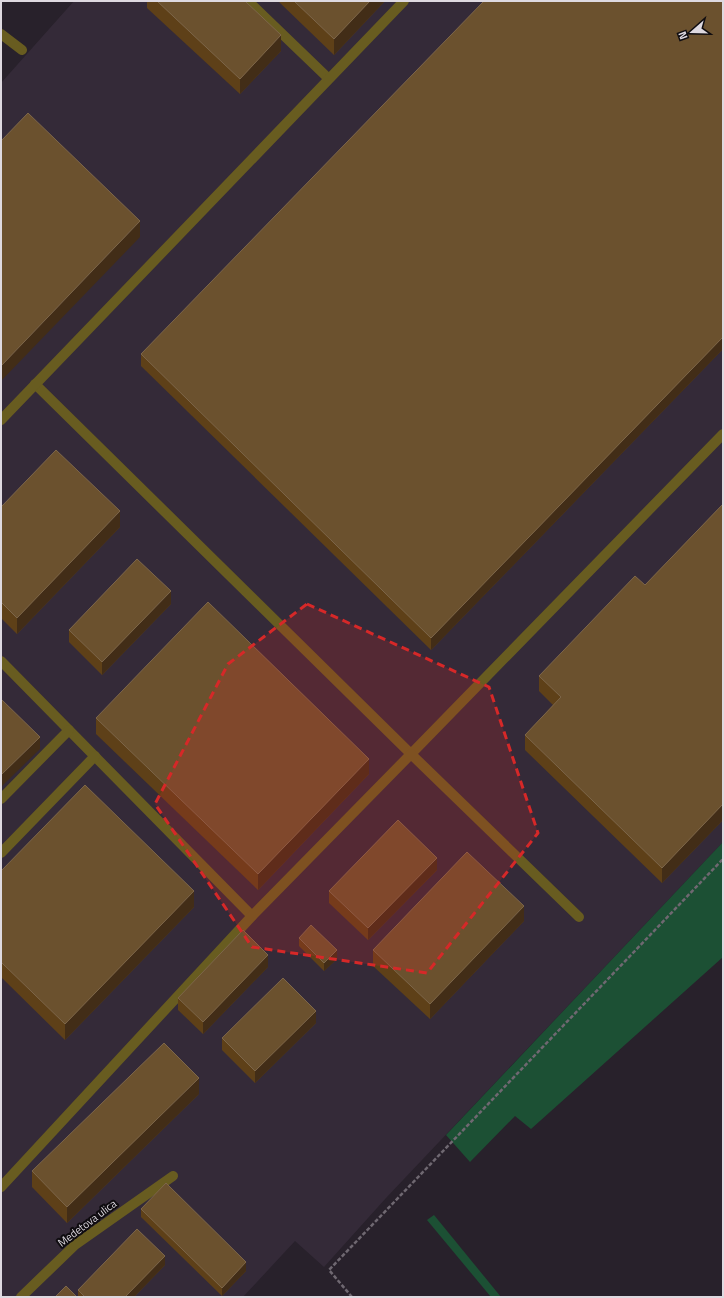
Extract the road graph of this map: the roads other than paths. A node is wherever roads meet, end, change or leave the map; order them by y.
1 (248, 1) edge
2 (404, 1) edge
3 (1, 34) edge
4 (22, 50) dead end
5 (328, 78) junction
6 (35, 384) junction
7 (1, 420) edge
8 (723, 434) edge
9 (1, 661) edge
10 (69, 730) junction
11 (411, 754) junction
12 (95, 756) junction
13 (1, 799) edge
14 (1, 853) edge
15 (252, 916) junction
16 (579, 917) dead end
17 (173, 1176) dead end
18 (1, 1187) edge
19 (21, 1297) edge

1 - 5 street
2 - 5 street
3 - 4 street
5 - 6 street
6 - 7 street
6 - 11 street
8 - 11 street
9 - 10 street
10 - 12 street
10 - 13 street
11 - 15 street
11 - 16 street
12 - 14 street
12 - 15 street
15 - 18 street
17 - 19 street, Medetova ulica

